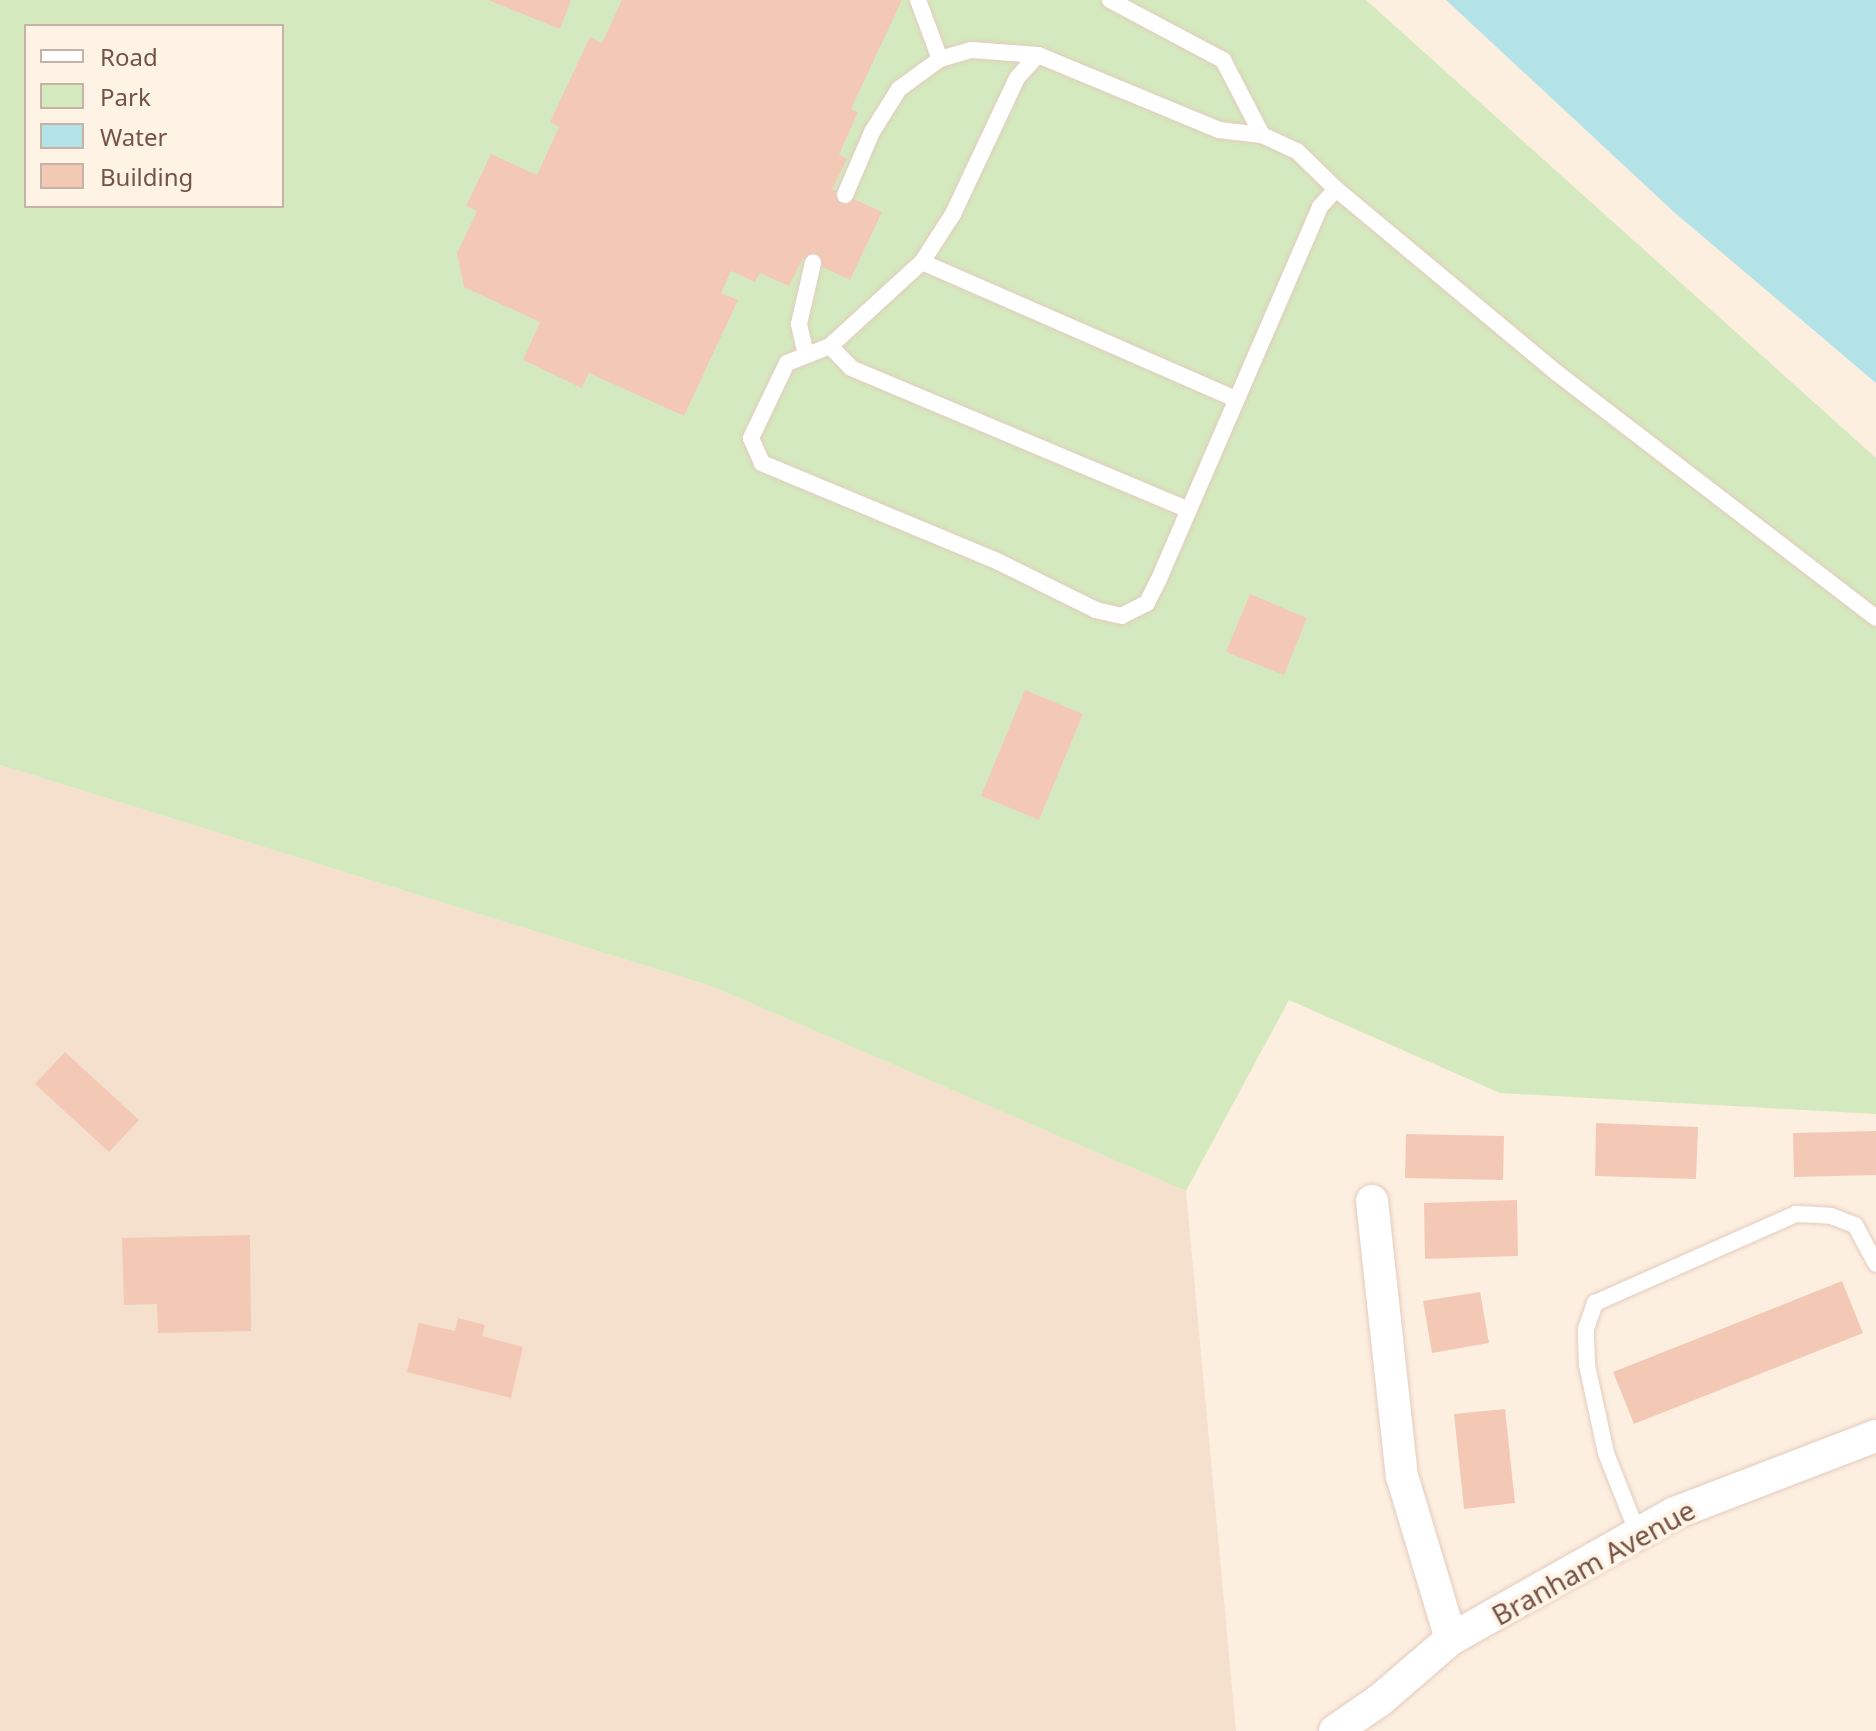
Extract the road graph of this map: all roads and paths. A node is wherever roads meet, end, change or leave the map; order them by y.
1 (918, 0) edge
2 (1110, 0) edge
3 (1038, 55) junction
4 (940, 59) junction
5 (1262, 135) junction
6 (1336, 189) junction
7 (845, 195) dead end
8 (922, 262) junction
9 (813, 263) dead end
10 (830, 346) junction
11 (806, 355) junction
12 (1234, 398) junction
13 (1186, 509) junction
14 (1876, 618) edge
15 (1372, 1201) dead end
16 (1876, 1264) edge
17 (1876, 1436) edge
18 (1638, 1534) junction
19 (1451, 1639) junction
20 (1380, 1716) edge
21 (1335, 1731) edge

1 - 4 lane
2 - 5 lane
3 - 4 lane
3 - 5 lane
3 - 8 lane
4 - 7 lane
5 - 6 lane
6 - 12 lane
6 - 14 lane
8 - 10 lane
8 - 12 lane
9 - 11 lane
10 - 11 lane
10 - 13 lane
11 - 13 lane
12 - 13 lane
15 - 19 street
16 - 18 lane
17 - 18 street, Branham Avenue
18 - 19 street, Branham Avenue
19 - 20 street, Branham Avenue
20 - 21 street, Branham Avenue

